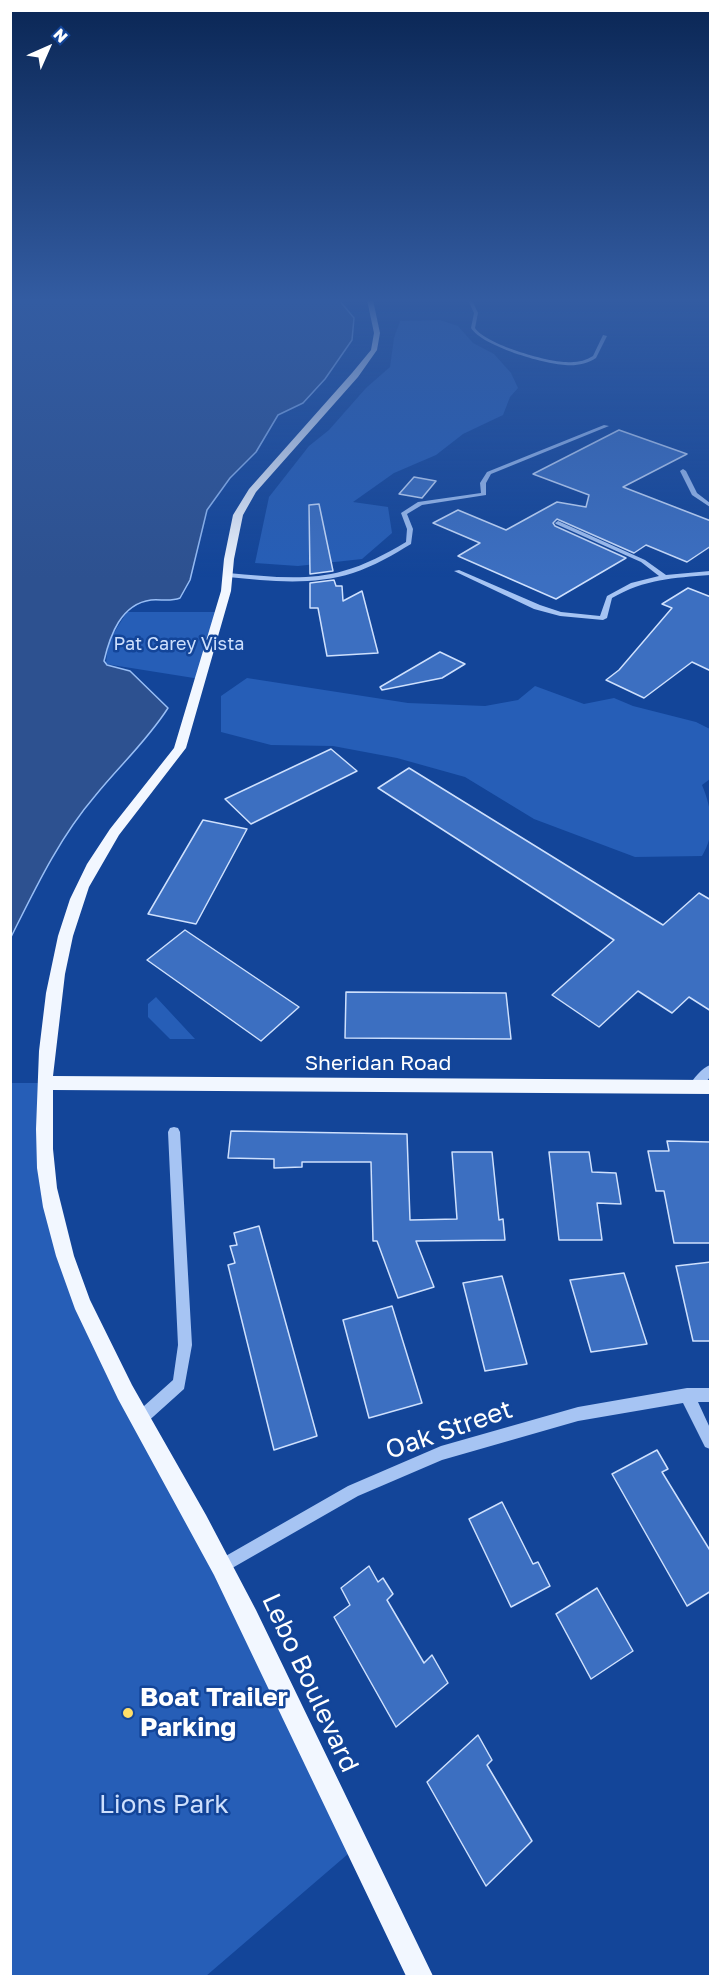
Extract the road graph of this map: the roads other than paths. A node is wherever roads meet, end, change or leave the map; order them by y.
1 (337, 393) edge
2 (606, 426) dead end
3 (683, 471) dead end
4 (711, 505) edge
5 (558, 524) dead end
6 (457, 571) dead end
7 (711, 573) edge
8 (228, 575) junction
9 (664, 576) junction
10 (711, 1070) edge
11 (45, 1083) junction
12 (703, 1087) edge
13 (174, 1132) dead end
14 (687, 1395) junction
15 (711, 1395) edge
16 (139, 1419) junction
17 (711, 1442) edge
18 (222, 1566) junction
19 (420, 1977) edge

1 - 8 main road, Lebo Boulevard
2 - 8 street
3 - 4 street
5 - 9 street
6 - 9 street
7 - 9 street
8 - 11 main road, Lebo Boulevard
10 - 12 street
11 - 12 main road, Sheridan Road
11 - 16 main road, Lebo Boulevard
13 - 16 street
14 - 15 street, Oak Street
14 - 17 street
14 - 18 street, Oak Street
16 - 18 main road, Lebo Boulevard
18 - 19 main road, Lebo Boulevard

